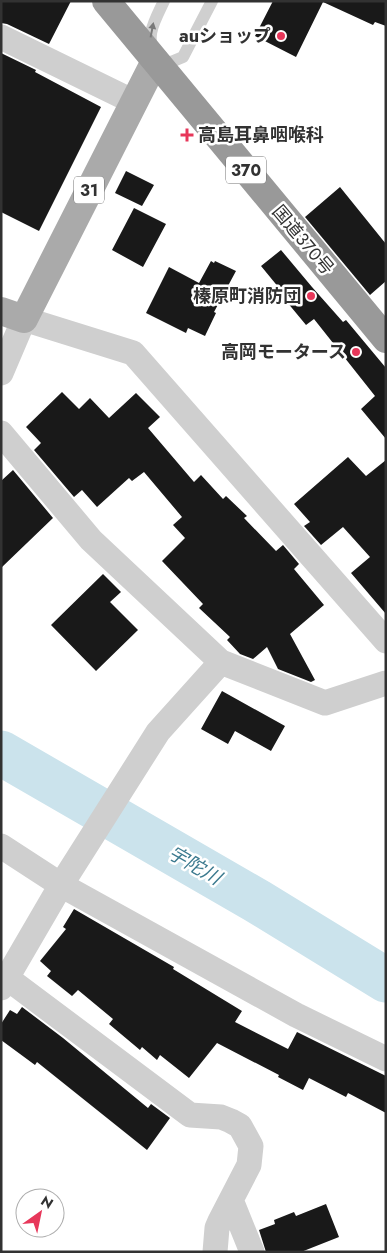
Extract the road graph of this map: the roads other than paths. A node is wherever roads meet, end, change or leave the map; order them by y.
1 (106, 1) edge
2 (164, 1) edge
3 (212, 1) edge
4 (1, 37) edge
5 (155, 61) junction
6 (134, 102) junction
7 (13, 315) edge
8 (386, 339) edge
9 (1, 373) edge
10 (1, 433) edge
11 (386, 641) edge
12 (221, 662) junction
13 (386, 683) edge
14 (1, 846) edge
15 (66, 877) junction
16 (6, 975) edge
17 (386, 1059) edge
18 (231, 1200) junction
19 (215, 1252) edge
20 (252, 1252) edge

1 - 5 highway, 国道370号 / 370
5 -> 2 lane
3 - 5 lane
4 - 6 street
5 - 6 main road, 31
5 - 8 highway, 国道370号 / 370
6 - 7 main road, 31
7 - 9 street
7 - 11 street
10 - 12 street
12 - 13 street
12 - 15 street
14 - 15 street
15 - 16 street
15 - 17 street
16 - 18 street
18 - 19 street
18 - 20 street

